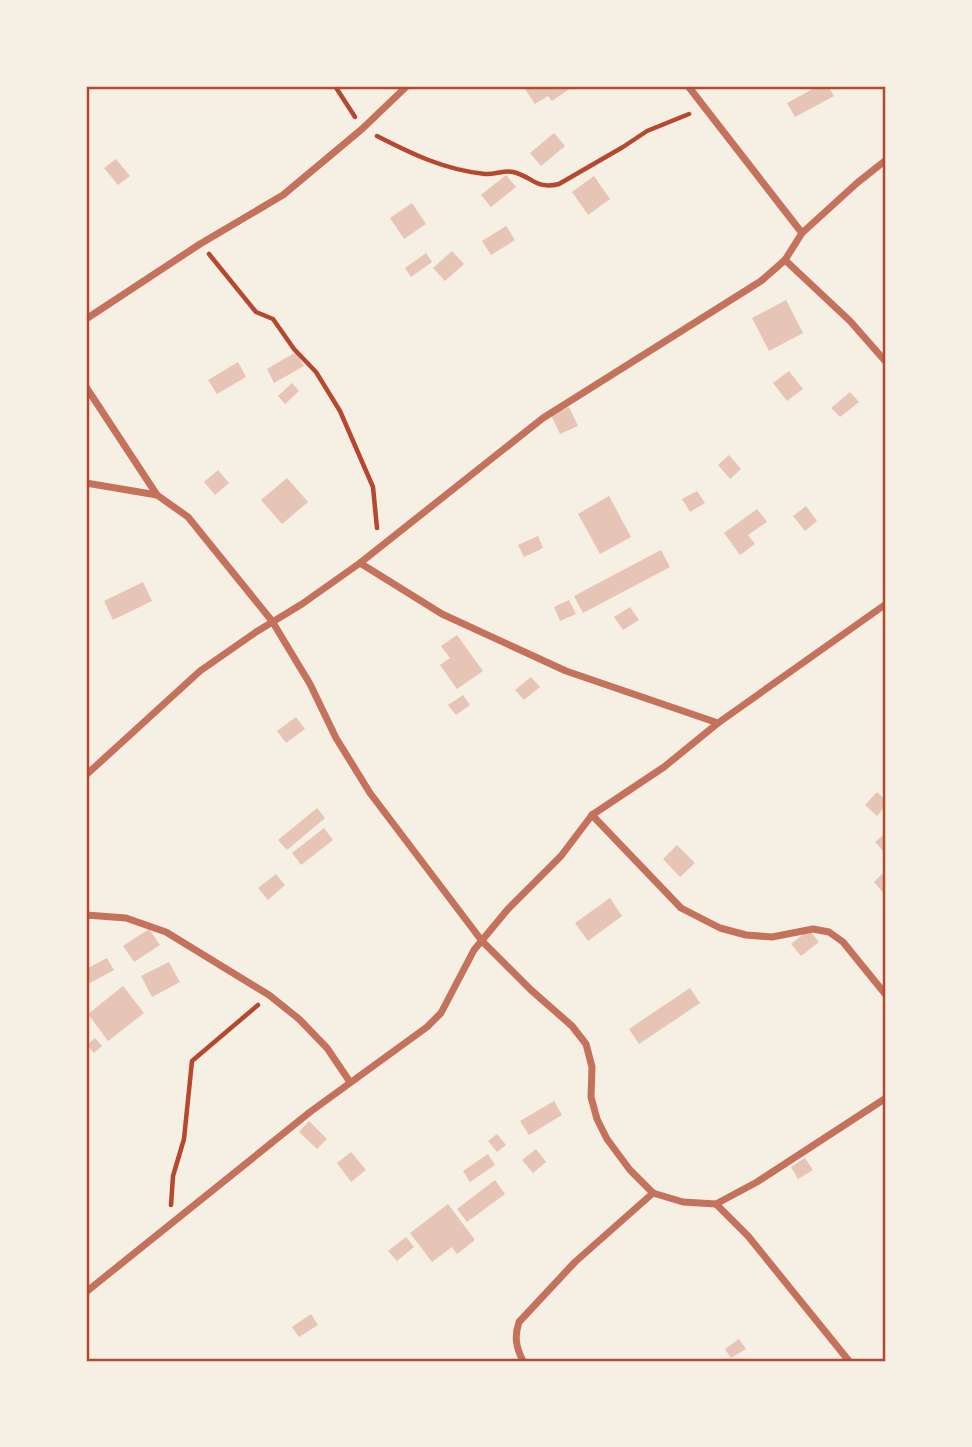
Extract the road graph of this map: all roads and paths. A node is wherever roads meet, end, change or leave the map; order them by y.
1 (335, 86) edge
2 (407, 86) edge
3 (688, 86) edge
4 (706, 108) junction
5 (362, 129) junction
6 (886, 160) edge
7 (802, 233) junction
8 (201, 244) junction
9 (785, 260) junction
10 (86, 319) edge
11 (886, 362) edge
12 (86, 387) edge
13 (86, 483) edge
14 (157, 495) junction
15 (379, 546) junction
16 (360, 563) junction
17 (886, 604) edge
18 (272, 621) junction
19 (718, 723) junction
20 (86, 775) edge
21 (592, 815) junction
22 (86, 915) edge
23 (482, 941) junction
24 (269, 995) junction
25 (886, 995) edge
26 (350, 1082) junction
27 (886, 1098) edge
28 (653, 1193) junction
29 (716, 1205) junction
30 (170, 1227) junction
31 (86, 1292) edge
32 (523, 1361) edge
33 (849, 1361) edge

1 - 5 path
2 - 5 street
3 - 4 street
4 - 5 path
4 - 7 street
5 - 8 street
6 - 7 street
7 - 9 street
8 - 10 street
8 - 15 path
9 - 11 street
9 - 15 street
12 - 14 street
13 - 14 street
14 - 18 street
15 - 16 street
16 - 18 street
16 - 19 street
17 - 19 street
18 - 20 street
18 - 23 street
19 - 21 street
21 - 23 street
21 - 25 street
22 - 24 street
23 - 26 street
23 - 28 street
24 - 26 street
24 - 30 path
26 - 30 street
27 - 29 street
28 - 29 street
28 - 32 street
29 - 33 street
30 - 31 street

